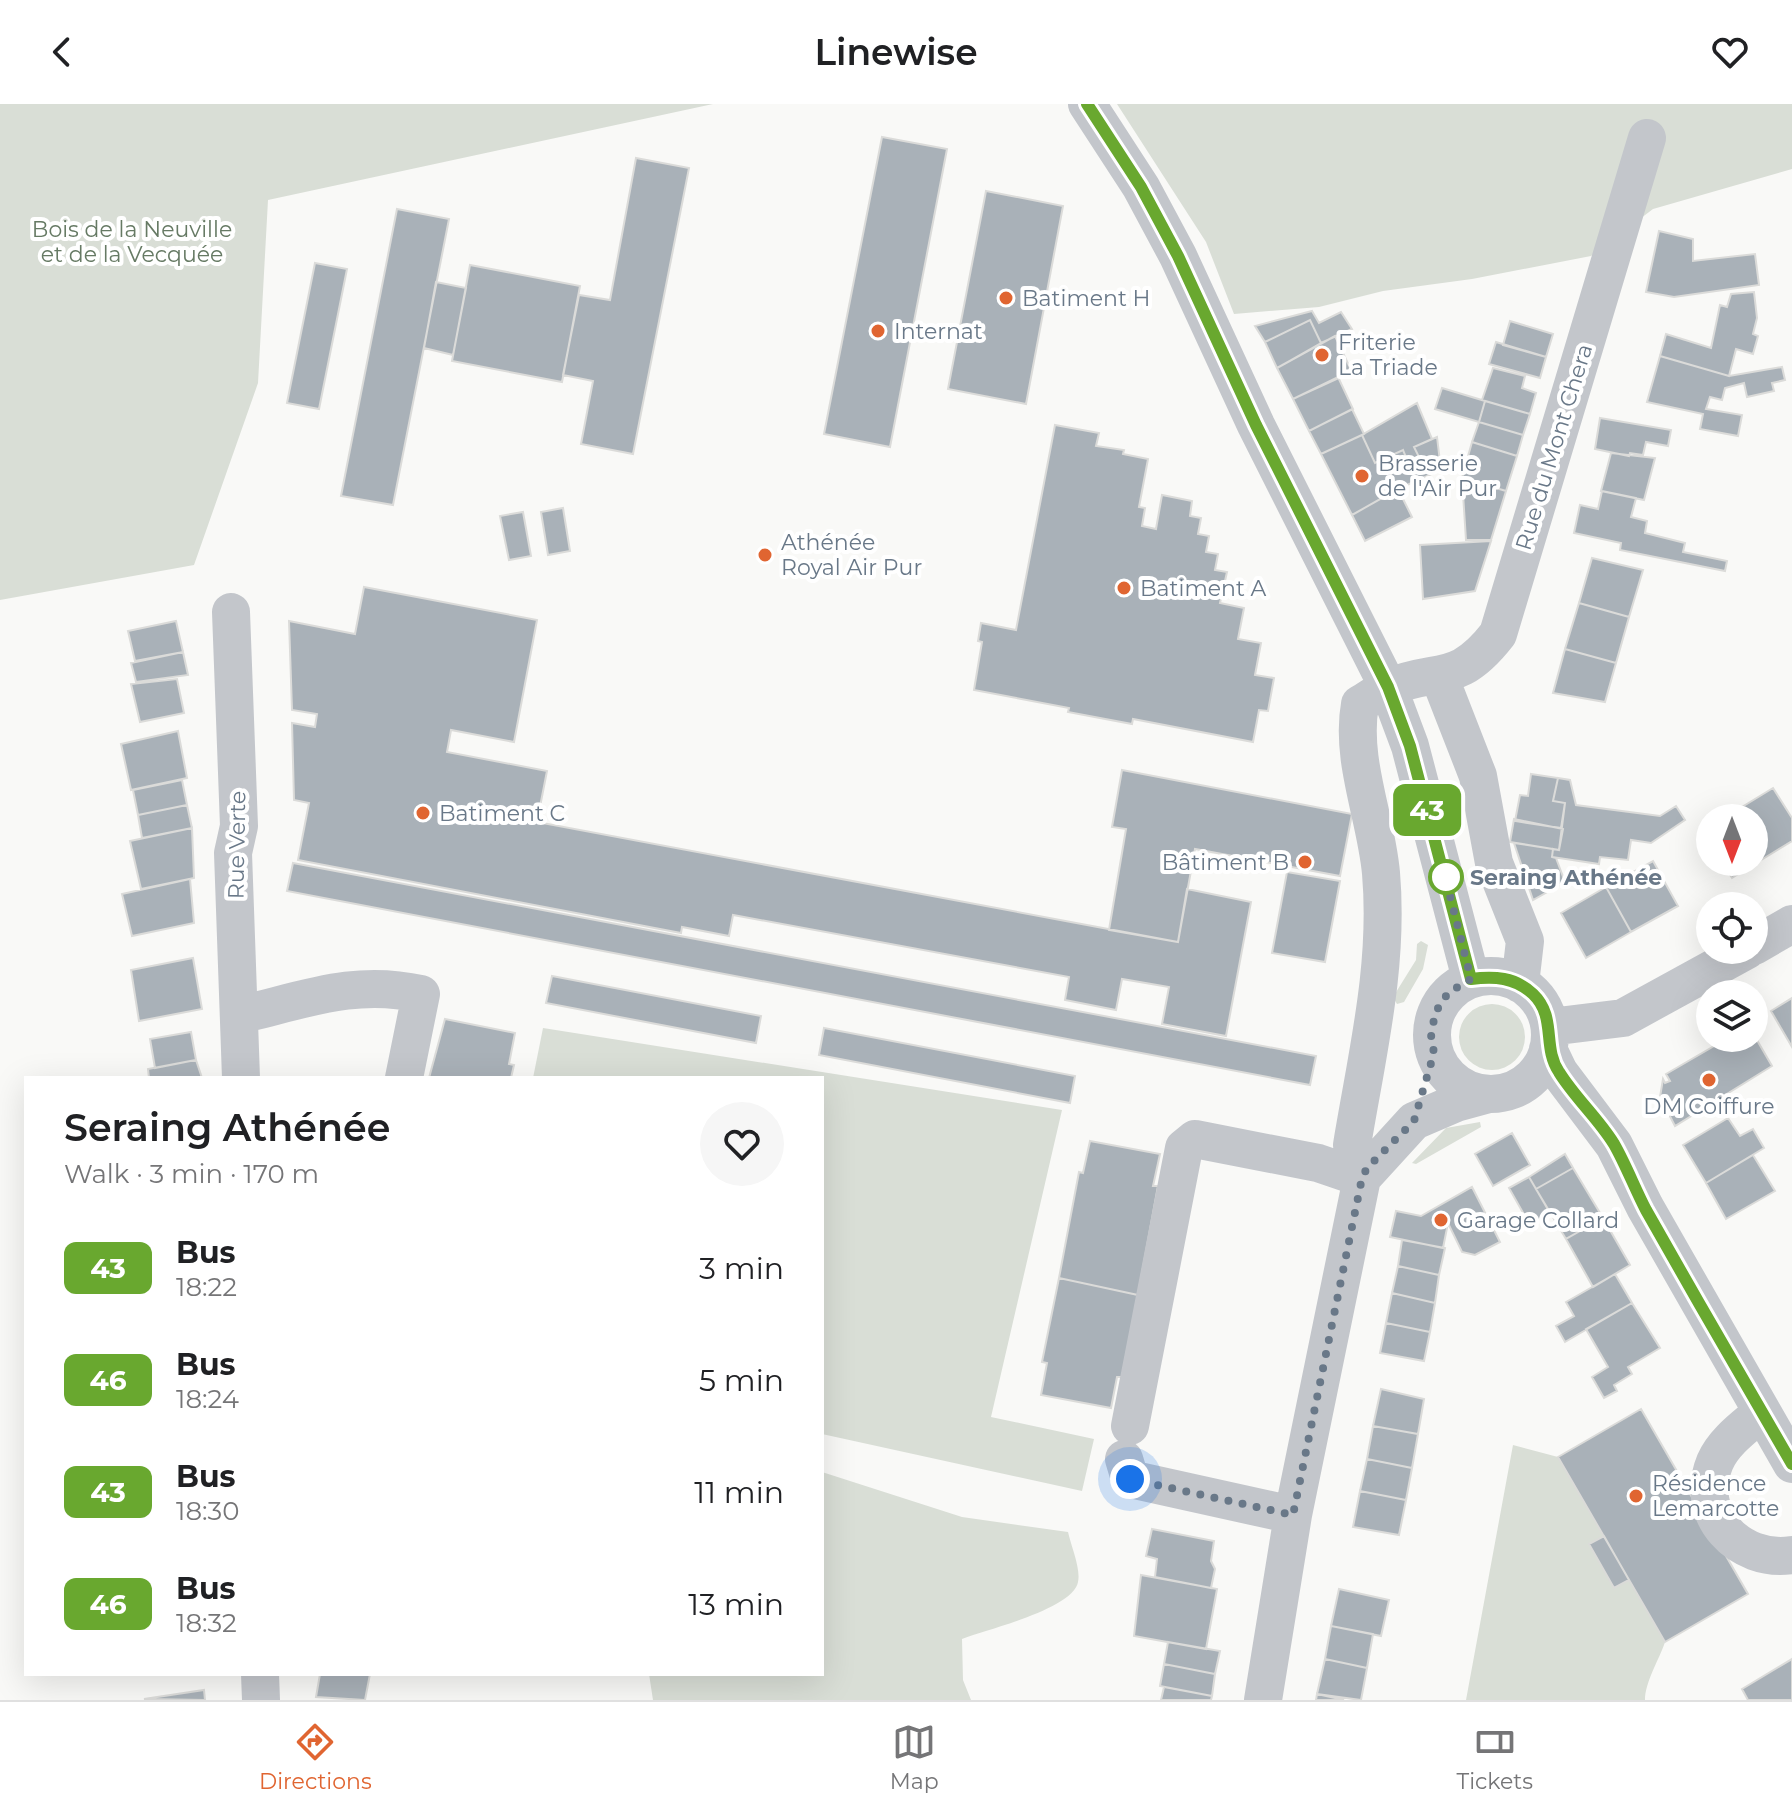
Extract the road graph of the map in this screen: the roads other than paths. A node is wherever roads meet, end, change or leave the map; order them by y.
1 (1087, 104) edge
2 (1647, 138) dead end
3 (231, 612) dead end
4 (1439, 676) junction
5 (1388, 687) junction
6 (1792, 924) edge
7 (1768, 938) edge
8 (1721, 964) edge
9 (1471, 979) junction
10 (1520, 984) junction
11 (239, 1015) junction
12 (1549, 1038) junction
13 (1434, 1053) junction
14 (241, 1076) edge
15 (404, 1076) edge
16 (1499, 1093) junction
17 (1583, 1108) junction
18 (1414, 1121) junction
19 (1365, 1173) junction
20 (1762, 1412) junction
21 (1792, 1464) edge
22 (1293, 1515) junction
23 (1792, 1555) edge
24 (260, 1676) edge
25 (261, 1700) edge
26 (1263, 1700) edge

1 - 5 street
2 - 4 street, Rue du Mont Chera
3 - 11 street, Rue Verte
4 - 5 street, Rue du Mont Chera
4 - 10 street
5 - 9 street
5 - 19 street
6 - 7 street
8 - 12 street
9 - 10 street
9 - 13 street
10 - 12 street
11 - 14 street, Rue Verte
11 - 15 street
12 - 16 street
12 - 17 street
13 - 16 street
13 - 18 street
16 - 17 street
16 - 18 street
17 - 20 street
18 - 19 street
19 - 22 street
19 - 22 street
20 - 21 street
20 - 23 street
22 - 26 street
24 - 25 street

